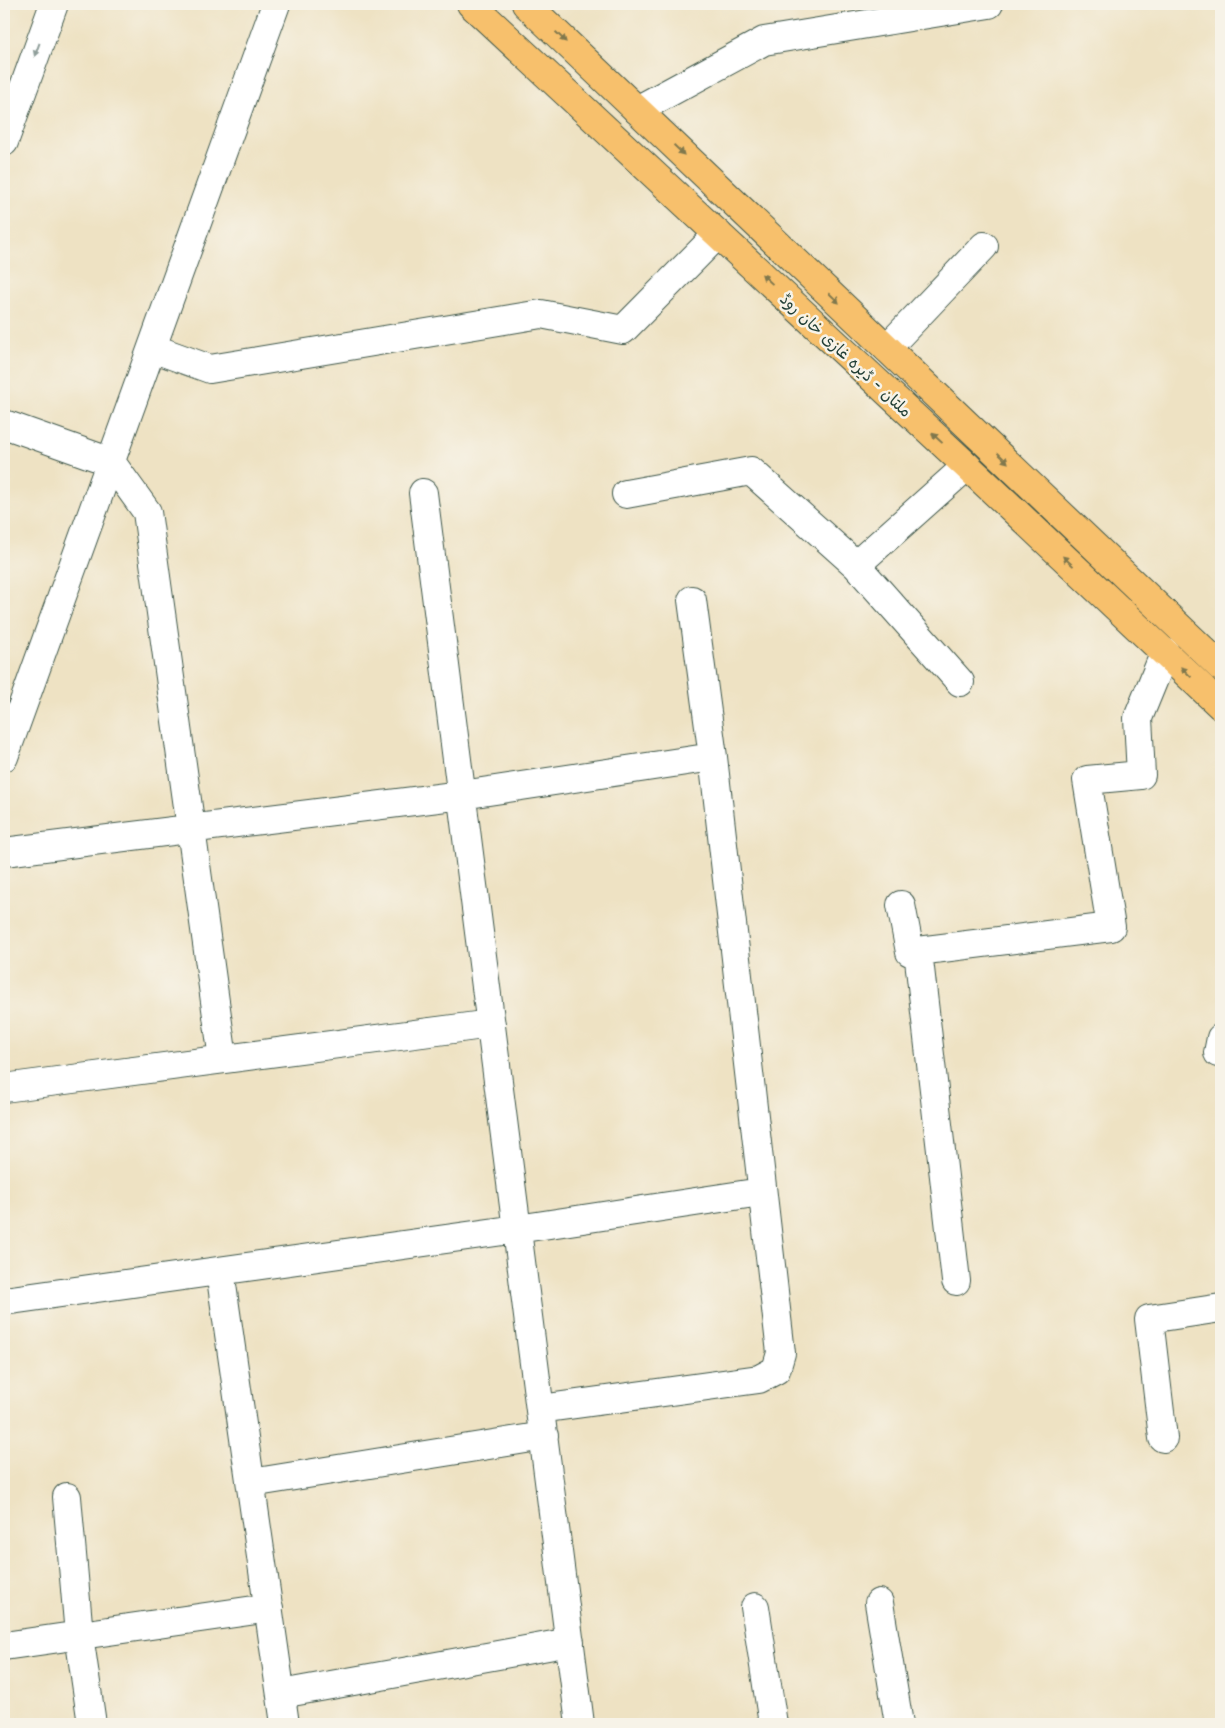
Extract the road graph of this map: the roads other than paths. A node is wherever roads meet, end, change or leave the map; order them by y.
1 (54, 4) edge
2 (276, 4) edge
3 (472, 4) edge
4 (526, 4) edge
5 (989, 4) edge
6 (638, 110) junction
7 (4, 142) edge
8 (718, 234) junction
9 (984, 246) dead end
10 (152, 348) junction
11 (887, 348) junction
12 (4, 424) edge
13 (111, 462) junction
14 (967, 466) junction
15 (423, 493) dead end
16 (626, 494) dead end
17 (856, 565) junction
18 (692, 600) dead end
19 (1173, 620) junction
20 (1160, 647) junction
21 (1221, 666) edge
22 (960, 682) dead end
23 (1221, 706) edge
24 (4, 757) edge
25 (713, 757) junction
26 (462, 794) junction
27 (192, 829) junction
28 (4, 852) edge
29 (901, 906) dead end
30 (918, 951) junction
31 (491, 1024) junction
32 (223, 1059) junction
33 (4, 1088) edge
34 (762, 1192) junction
35 (517, 1229) junction
36 (220, 1271) junction
37 (956, 1281) dead end
38 (4, 1301) edge
39 (1221, 1308) edge
40 (540, 1409) junction
41 (544, 1436) junction
42 (1163, 1438) dead end
43 (251, 1484) junction
44 (67, 1497) dead end
45 (879, 1603) dead end
46 (755, 1607) dead end
47 (269, 1608) junction
48 (80, 1635) junction
49 (570, 1642) junction
50 (4, 1646) edge
51 (281, 1694) junction
52 (92, 1724) edge
53 (285, 1724) edge
54 (580, 1724) edge
55 (773, 1724) edge
56 (899, 1724) edge

1 -> 7 street
2 - 10 street
3 - 8 highway, ملتان - ڈیرہ غازی خان روڈ
4 -> 6 highway, ملتان - ڈیرہ غازی خان روڈ
5 - 6 street
6 -> 11 highway, ملتان - ڈیرہ غازی خان روڈ
8 - 10 street
14 -> 8 highway, ملتان - ڈیرہ غازی خان روڈ
9 - 11 street
10 - 13 street
11 -> 19 highway, ملتان - ڈیرہ غازی خان روڈ
12 - 13 street
13 - 24 street
13 - 27 street
14 - 17 street
20 -> 14 highway, ملتان - ڈیرہ غازی خان روڈ
15 - 26 street
16 - 17 street
17 - 22 street
18 - 25 street
19 - 20 highway
19 - 21 highway, ملتان - ڈیرہ غازی خان روڈ
23 -> 20 highway, ملتان - ڈیرہ غازی خان روڈ
20 - 30 street
25 - 26 street
25 - 34 street
26 - 27 street
26 - 31 street
27 - 28 street
27 - 32 street
29 - 30 street
30 - 37 street
31 - 32 street
31 - 35 street
32 - 33 street
34 - 35 street
34 - 40 street
35 - 36 street
35 - 40 street
36 - 38 street
36 - 43 street
39 - 42 street
40 - 41 street
41 - 43 street
41 - 49 street
43 - 47 street
44 - 48 street
45 - 56 street
46 - 55 street
47 - 48 street
47 - 51 street
48 - 50 street
48 - 52 street
49 - 51 street
49 - 54 street
51 - 53 street

